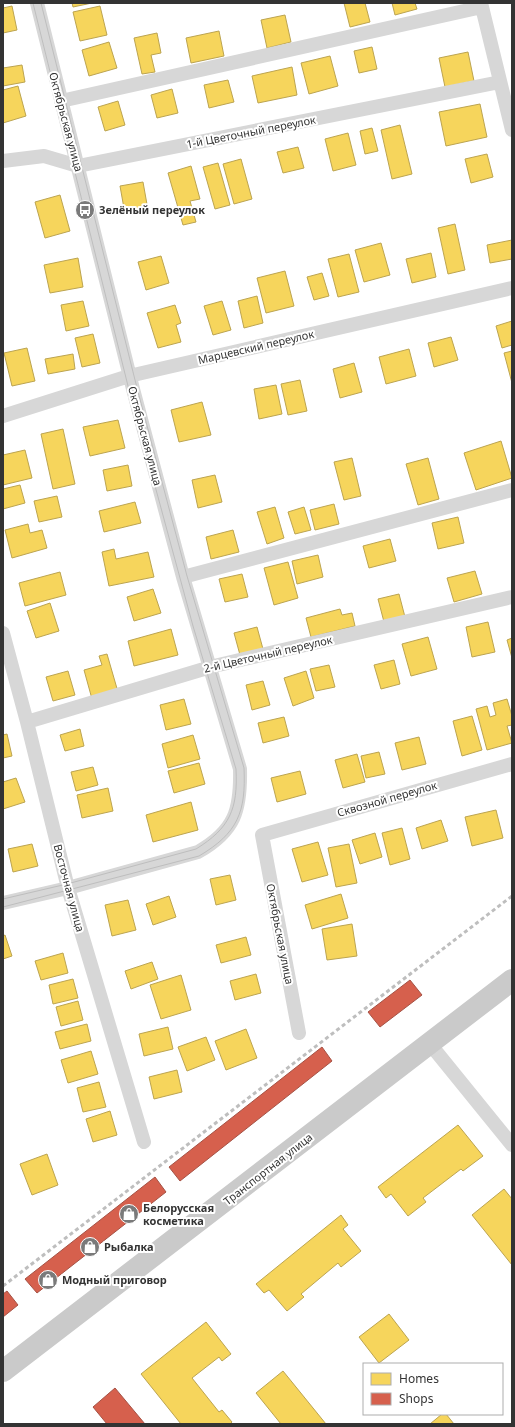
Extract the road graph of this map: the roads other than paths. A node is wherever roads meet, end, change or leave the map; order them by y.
1 (37, 3) edge
2 (481, 5) edge
3 (500, 82) junction
4 (61, 101) junction
5 (512, 130) edge
6 (3, 161) edge
7 (78, 166) junction
8 (512, 288) edge
9 (129, 376) junction
10 (3, 416) edge
11 (512, 490) edge
12 (183, 577) junction
13 (512, 597) edge
14 (3, 633) edge
15 (210, 667) junction
16 (27, 722) junction
17 (512, 764) edge
18 (262, 835) joint
19 (68, 888) junction
20 (3, 903) edge
21 (512, 980) edge
22 (299, 1033) dead end
23 (430, 1044) junction
24 (144, 1142) dead end
25 (512, 1145) edge
26 (3, 1371) edge

1 - 4 street, Октябрьская улица
2 - 3 street
2 - 4 street
3 - 5 street
3 - 7 street, 1-й Цветочный переулок
4 - 7 street, Октябрьская улица
6 - 7 street, 1-й Цветочный переулок
7 - 9 street, Октябрьская улица
8 - 9 street, Марцевский переулок
9 - 10 street, Марцевский переулок
9 - 12 street, Октябрьская улица
11 - 12 street
12 - 15 street, Октябрьская улица
13 - 15 street, 2-й Цветочный переулок
14 - 16 street, Восточная улица
15 - 16 street, 2-й Цветочный переулок
15 - 19 street, Октябрьская улица
16 - 19 street, Восточная улица
17 - 18 street, Сквозной переулок
18 - 22 street, Октябрьская улица
19 - 20 street
19 - 24 street, Восточная улица
21 - 23 main road, Транспортная улица
23 - 25 street
23 - 26 main road, Транспортная улица

